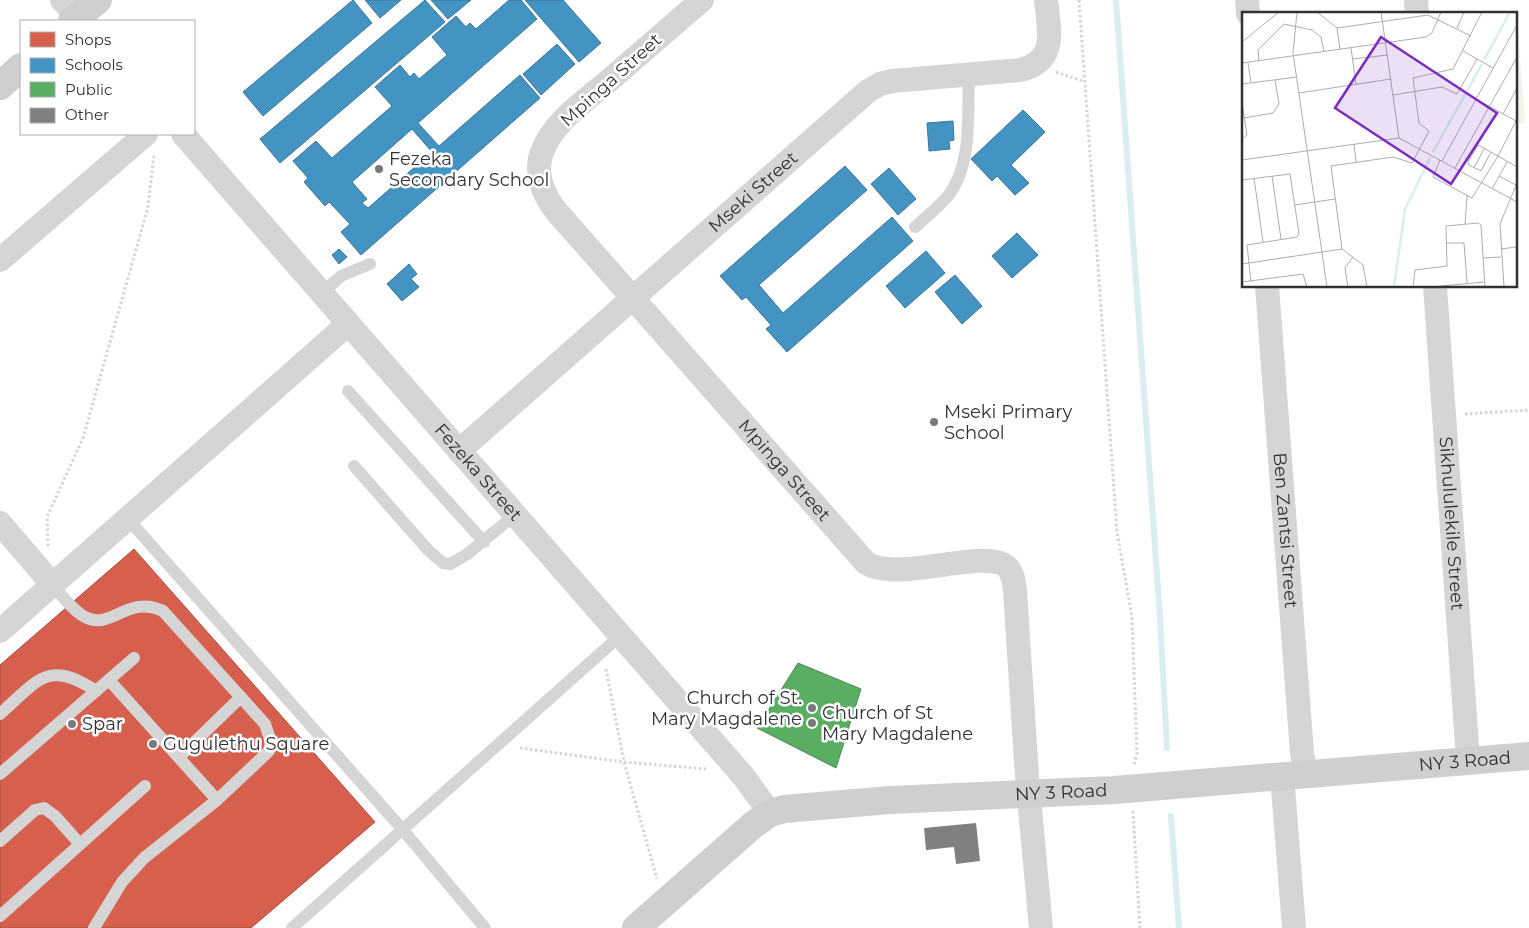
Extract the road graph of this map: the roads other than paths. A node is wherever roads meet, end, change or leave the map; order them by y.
1 (98, 0) edge
2 (702, 0) edge
3 (1046, 0) edge
4 (73, 15) edge
5 (20, 68) edge
6 (969, 76) junction
7 (0, 86) edge
8 (184, 135) edge
9 (150, 143) edge
10 (915, 228) dead end
11 (0, 260) edge
12 (370, 264) dead end
13 (1267, 288) edge
14 (1435, 288) edge
15 (322, 294) junction
16 (632, 299) junction
17 (348, 324) junction
18 (348, 391) dead end
19 (459, 451) junction
20 (354, 466) dead end
21 (515, 515) junction
22 (128, 519) junction
23 (0, 523) edge
24 (484, 542) junction
25 (52, 584) junction
26 (0, 631) edge
27 (620, 636) junction
28 (134, 658) dead end
29 (109, 680) junction
30 (96, 691) junction
31 (240, 697) junction
32 (0, 714) edge
33 (1529, 756) edge
34 (178, 757) junction
35 (1468, 760) junction
36 (0, 774) edge
37 (1294, 774) junction
38 (146, 786) dead end
39 (1030, 795) junction
40 (217, 800) junction
41 (770, 813) junction
42 (403, 830) junction
43 (0, 841) edge
44 (80, 844) junction
45 (0, 916) edge
46 (295, 927) edge
47 (94, 928) edge
48 (485, 928) edge
49 (636, 928) edge
50 (1041, 928) edge
51 (1294, 928) edge

1 - 4 street
2 - 16 street, Mpinga Street
3 - 6 street, Mseki Street
5 - 7 street
6 - 10 lane
6 - 16 street, Mseki Street
8 - 15 street, Fezeka Street
9 - 11 street
12 - 15 lane
13 - 37 street, Ben Zantsi Street
14 - 35 street, Sikhululekile Street
15 - 17 street, Fezeka Street
16 - 19 street, Mseki Street
16 - 39 street, Mpinga Street
17 - 19 street, Fezeka Street
17 - 22 street
18 - 24 lane
19 - 21 street, Fezeka Street
20 - 24 lane
21 - 24 lane
21 - 27 street, Fezeka Street
22 - 25 street
22 - 42 lane
23 - 25 street
25 - 26 street
25 - 31 lane
27 - 41 street, Fezeka Street
27 - 42 lane
28 - 29 lane
29 - 30 lane
29 - 34 lane
30 - 32 lane
30 - 36 lane
31 - 34 lane
31 - 40 lane
33 - 35 street, NY 3 Road
34 - 40 lane
35 - 37 street, NY 3 Road
37 - 39 street, NY 3 Road
37 - 51 street, Ben Zantsi Street
38 - 44 lane
39 - 41 street, NY 3 Road
39 - 50 street, Mpinga Street
40 - 47 lane
41 - 49 street, NY 3 Road
42 - 46 lane
42 - 48 lane
43 - 44 lane
44 - 45 lane

